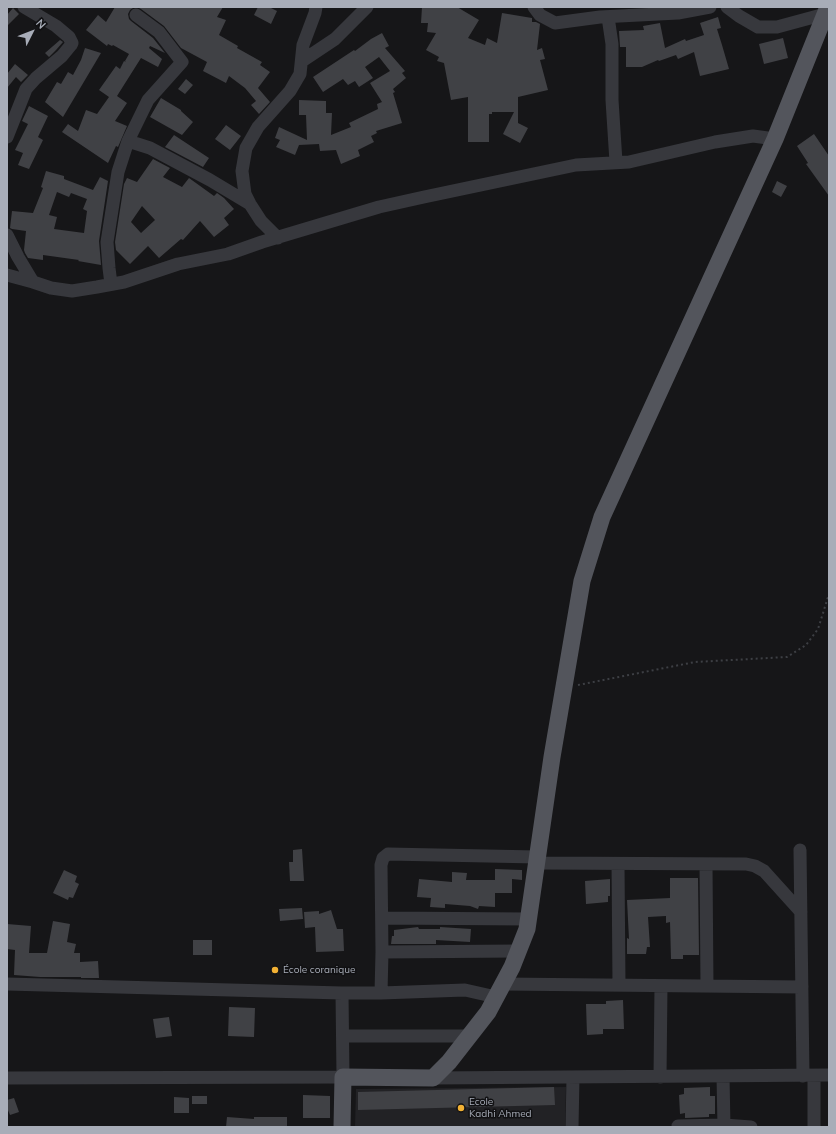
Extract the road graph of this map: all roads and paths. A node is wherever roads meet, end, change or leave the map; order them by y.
1 (24, 7) edge
2 (316, 7) edge
3 (367, 7) edge
4 (534, 7) edge
5 (710, 7) edge
6 (727, 7) edge
7 (826, 10) edge
8 (639, 11) edge
9 (136, 14) dead end
10 (608, 17) junction
11 (302, 61) junction
12 (7, 137) edge
13 (775, 139) junction
14 (128, 141) junction
15 (616, 162) junction
16 (250, 204) junction
17 (7, 235) edge
18 (278, 238) junction
19 (7, 275) edge
20 (33, 282) junction
21 (111, 284) junction
22 (829, 594) edge
23 (564, 688) junction
24 (800, 850) dead end
25 (537, 860) junction
26 (618, 864) junction
27 (706, 865) junction
28 (801, 912) junction
29 (382, 918) junction
30 (528, 919) junction
31 (518, 951) junction
32 (382, 952) junction
33 (7, 984) edge
34 (619, 985) junction
35 (661, 986) junction
36 (707, 986) junction
37 (802, 987) junction
38 (500, 990) junction
39 (342, 993) junction
40 (381, 993) junction
41 (343, 1036) junction
42 (469, 1036) junction
43 (723, 1076) junction
44 (808, 1076) junction
45 (829, 1076) edge
46 (343, 1077) junction
47 (573, 1077) junction
48 (660, 1077) junction
49 (7, 1078) edge
50 (433, 1078) junction
51 (724, 1126) edge
52 (342, 1127) edge
53 (572, 1127) edge
54 (678, 1127) edge
55 (751, 1127) edge
56 (814, 1127) edge

1 - 12 street
2 - 11 street
3 - 11 street
4 - 10 street
5 - 8 street
6 - 7 street
7 - 13 main road
8 - 10 street
9 - 14 street
10 - 15 street
11 - 16 street
13 - 15 street
13 - 23 main road
14 - 16 street
14 - 21 street
15 - 18 street
16 - 18 street
17 - 20 street
18 - 21 street
19 - 20 street
20 - 21 street
22 - 23 path
23 - 25 main road
24 - 28 street
25 - 26 street
25 - 29 street
25 - 30 main road
26 - 27 street
26 - 34 street
27 - 28 street
27 - 36 street
28 - 37 street
29 - 30 street
29 - 32 street
30 - 31 main road
31 - 32 street
31 - 38 main road
32 - 40 street
33 - 39 street
34 - 35 street
34 - 38 street
35 - 36 street
35 - 48 street
36 - 37 street
37 - 44 street
38 - 40 street
38 - 42 main road
39 - 40 street
39 - 41 street
41 - 42 street
41 - 46 street
42 - 50 main road
43 - 44 street
43 - 48 street
43 - 51 street
44 - 45 street
44 - 56 street
46 - 49 street
46 - 50 main road
46 - 52 main road
47 - 48 street
47 - 50 street
47 - 53 street
51 - 54 street
51 - 55 street

